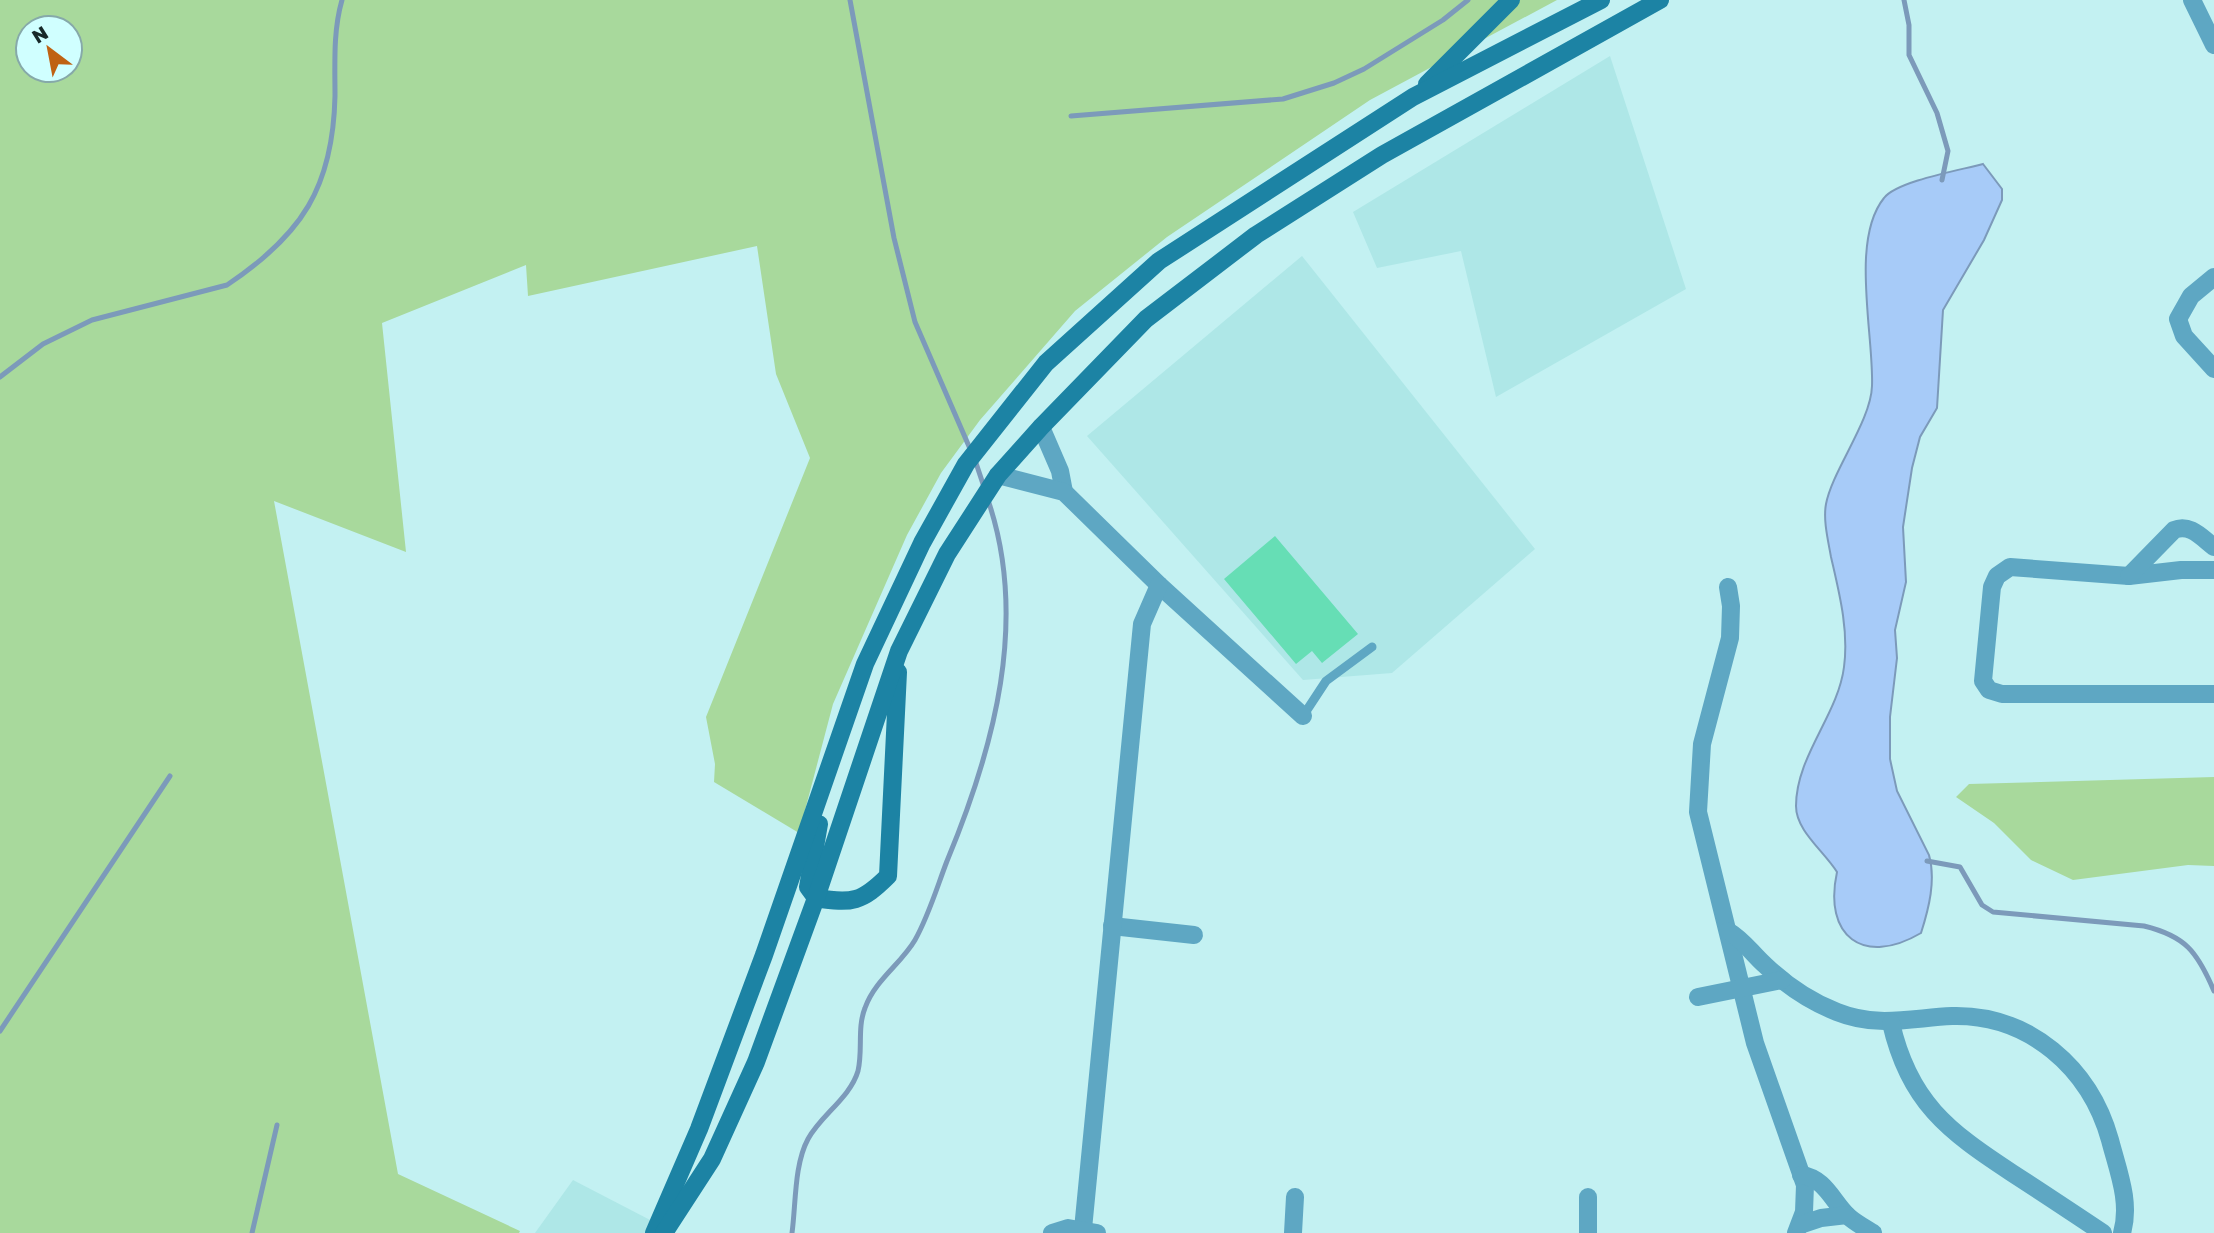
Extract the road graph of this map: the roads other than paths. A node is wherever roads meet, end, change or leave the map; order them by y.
1 (1511, 0) edge
2 (1601, 0) edge
3 (1644, 0) edge
4 (1660, 0) edge
5 (2192, 0) edge
6 (2214, 45) edge
7 (1547, 62) junction
8 (1413, 97) junction
9 (2214, 277) edge
10 (2214, 369) edge
11 (1041, 427) junction
12 (998, 475) junction
13 (1064, 492) junction
14 (2214, 547) edge
15 (2214, 570) edge
16 (2129, 576) junction
17 (1159, 585) junction
18 (1728, 587) dead end
19 (1371, 647) dead end
20 (899, 651) junction
21 (2214, 694) edge
22 (1303, 716) joint
23 (828, 772) junction
24 (816, 898) junction
25 (1112, 926) junction
26 (1727, 931) junction
27 (1195, 935) dead end
28 (1782, 980) junction
29 (1741, 989) junction
30 (1698, 997) dead end
31 (1891, 1023) junction
32 (1801, 1175) junction
33 (1295, 1197) dead end
34 (1588, 1197) dead end
35 (1847, 1215) junction
36 (1798, 1229) edge
37 (1090, 1231) edge
38 (654, 1233) edge
39 (664, 1233) edge
40 (1052, 1233) edge
41 (1293, 1233) edge
42 (1588, 1233) edge
43 (1873, 1233) edge
44 (2103, 1233) edge
45 (2122, 1233) edge

1 - 8 main road
2 - 8 main road
3 - 7 main road
4 - 7 main road
5 - 6 street
7 - 11 main road
8 - 23 main road
9 - 10 street
11 - 12 main road
11 - 13 street
12 - 13 street
12 - 20 main road
13 - 17 street
14 - 16 street
15 - 16 street
16 - 21 street
17 - 22 street
17 - 25 street
18 - 26 street
19 - 22 lane
20 - 24 main road
20 - 24 main road
23 - 24 main road
23 - 38 main road
24 - 39 main road
25 - 27 street
25 - 37 street
26 - 28 street
26 - 29 street
28 - 29 street
28 - 31 street
29 - 30 street
29 - 32 street
31 - 44 street
31 - 45 street
32 - 35 street
32 - 36 street
33 - 41 street
34 - 42 street
35 - 36 street
35 - 43 street
37 - 40 street

